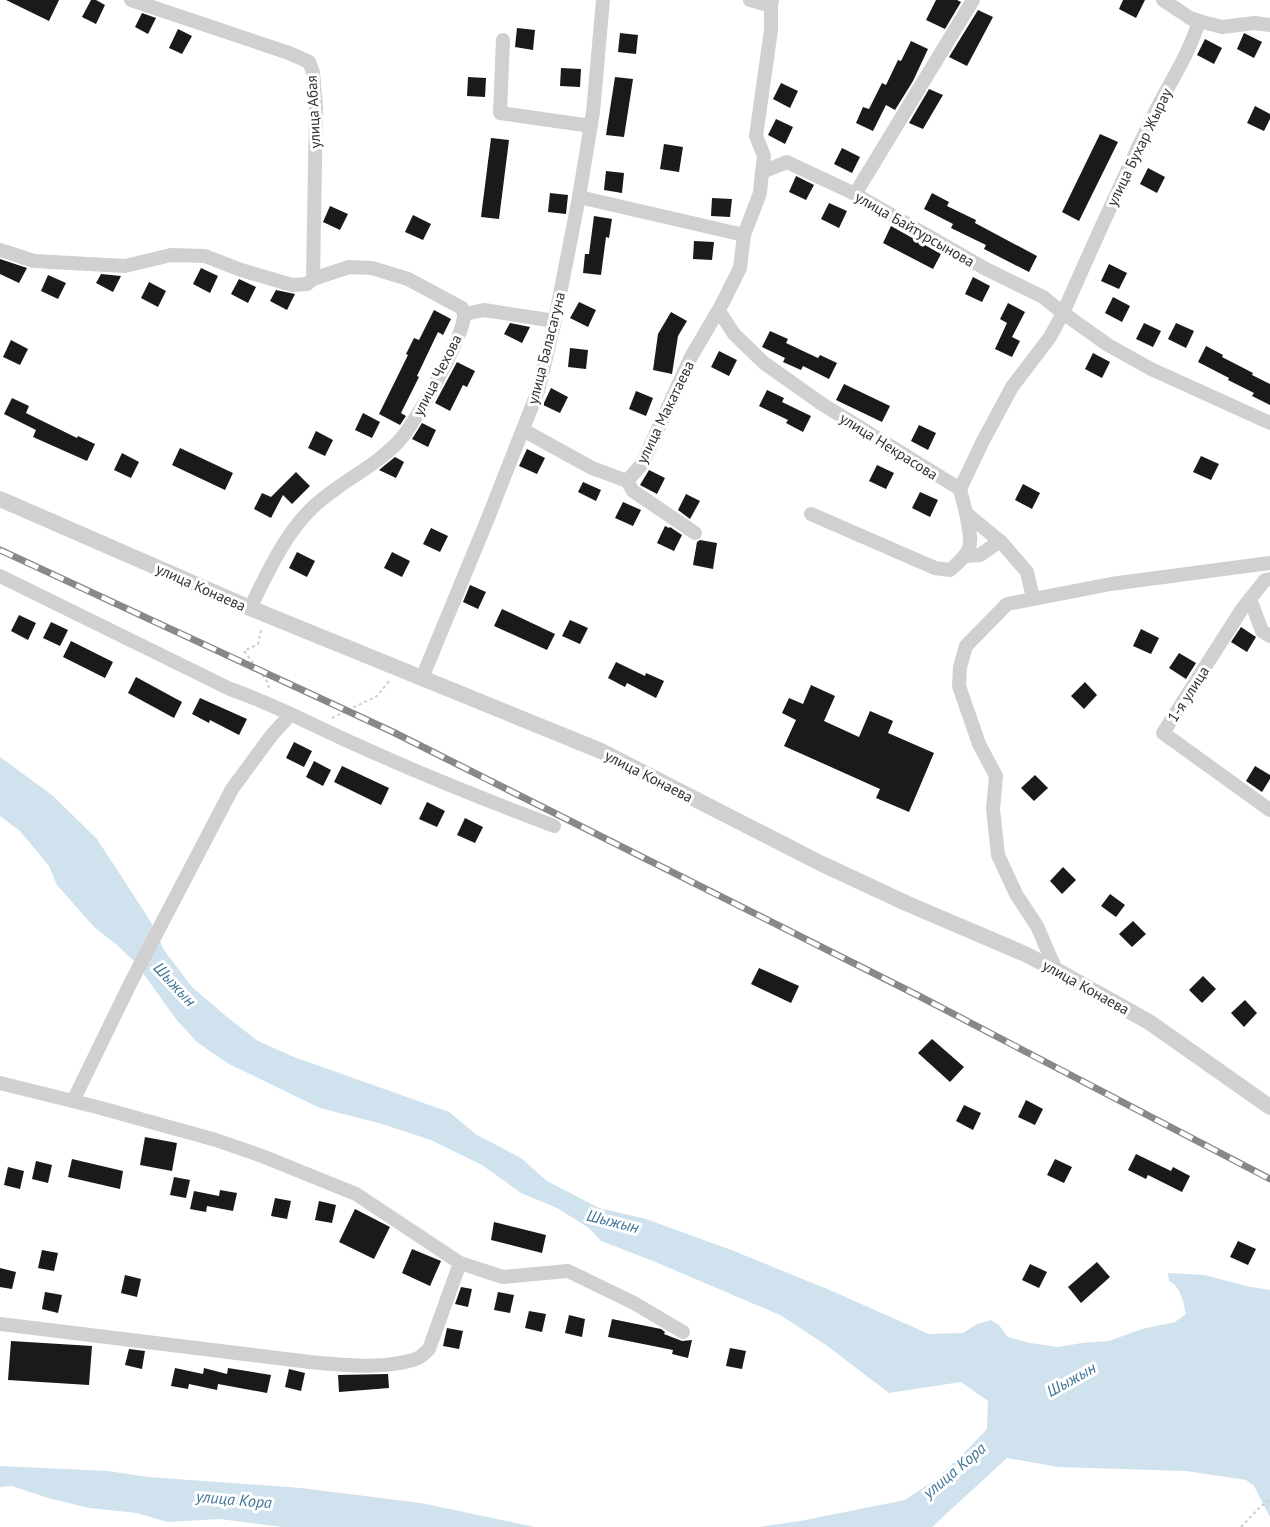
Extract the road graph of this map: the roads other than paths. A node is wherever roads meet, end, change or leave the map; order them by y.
1 (131, 0) edge
2 (603, 0) edge
3 (750, 0) edge
4 (973, 0) edge
5 (1162, 0) edge
6 (772, 3) edge
7 (1199, 21) junction
8 (1270, 25) edge
9 (503, 40) dead end
10 (591, 126) junction
11 (762, 172) junction
12 (855, 194) junction
13 (579, 197) junction
14 (744, 235) junction
15 (0, 250) edge
16 (313, 279) junction
17 (719, 311) junction
18 (1063, 313) junction
19 (465, 314) junction
20 (555, 321) junction
21 (1270, 423) edge
22 (523, 430) junction
23 (627, 481) junction
24 (960, 489) junction
25 (0, 499) edge
26 (966, 513) junction
27 (810, 514) dead end
28 (695, 533) dead end
29 (1000, 541) junction
30 (966, 556) junction
31 (1270, 563) edge
32 (0, 576) edge
33 (1270, 579) edge
34 (1033, 598) junction
35 (1250, 599) junction
36 (255, 610) junction
37 (1270, 636) edge
38 (422, 678) junction
39 (290, 715) junction
40 (1270, 810) edge
41 (554, 826) dead end
42 (1056, 970) junction
43 (0, 1083) edge
44 (73, 1101) junction
45 (1270, 1107) edge
46 (460, 1263) junction
47 (0, 1324) edge
48 (683, 1332) dead end

1 - 16 street, улица Абая
2 - 10 street, улица Баласагуна
3 - 6 street, улица Макатаева
4 - 12 street
5 - 7 street
6 - 11 street, улица Макатаева
7 - 8 street
7 - 18 street, улица Бухар Жырау
9 - 10 street
10 - 13 street, улица Баласагуна
11 - 12 street, улица Байтурсынова
11 - 14 street, улица Макатаева
12 - 18 street, улица Байтурсынова
13 - 14 street
13 - 20 street, улица Баласагуна
14 - 17 street, улица Макатаева
15 - 16 street, улица Чехова
16 - 19 street, улица Чехова
17 - 23 street, улица Макатаева
17 - 24 street, улица Некрасова
18 - 21 street, улица Байтурсынова
18 - 24 street
19 - 20 street
19 - 36 street, улица Чехова
20 - 22 street, улица Баласагуна
22 - 23 street, улица Макатаева
22 - 38 street, улица Баласагуна
23 - 28 street
24 - 26 street
25 - 36 street, улица Конаева
26 - 29 street
26 - 30 street
27 - 30 street
29 - 30 street
29 - 34 street
31 - 34 street
32 - 39 street
33 - 35 street, 1-я улица
34 - 42 street
35 - 37 street
35 - 40 street, 1-я улица
36 - 38 street, улица Конаева
38 - 42 street, улица Конаева
39 - 41 street
39 - 44 street
42 - 45 street, улица Конаева
43 - 44 street
44 - 46 street
46 - 47 street
46 - 48 street

